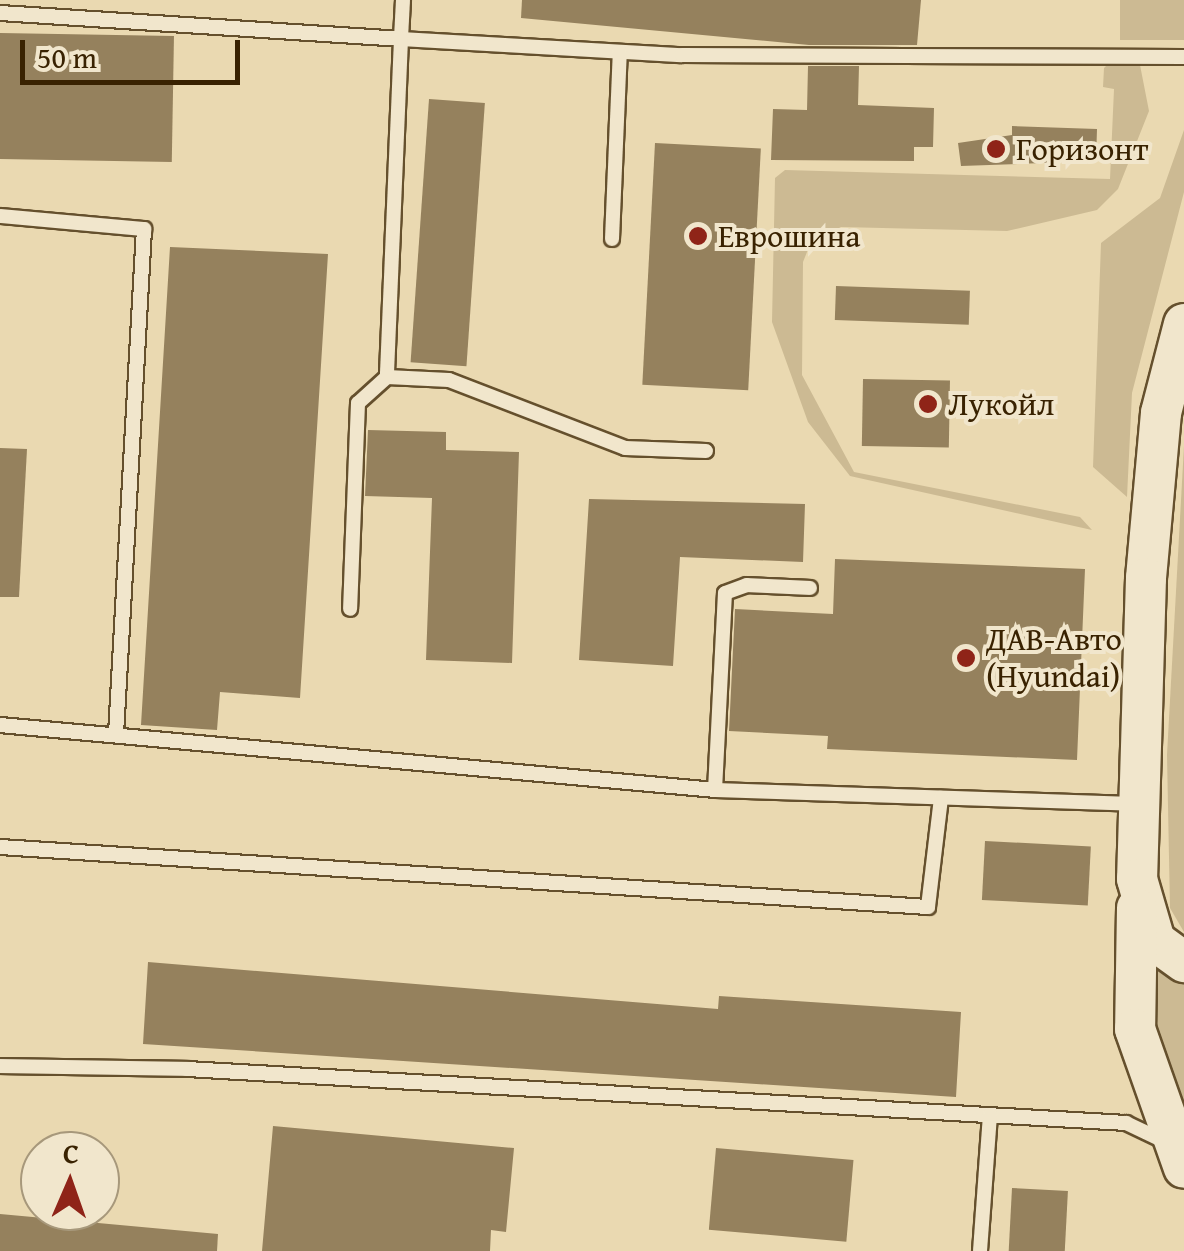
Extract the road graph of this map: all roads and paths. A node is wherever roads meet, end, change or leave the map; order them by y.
1 (403, 0) edge
2 (0, 13) edge
3 (402, 39) junction
4 (620, 52) junction
5 (1184, 56) edge
6 (0, 216) edge
7 (612, 239) dead end
8 (1184, 324) edge
9 (387, 377) junction
10 (706, 451) dead end
11 (810, 588) dead end
12 (350, 609) dead end
13 (0, 725) edge
14 (116, 735) junction
15 (715, 790) junction
16 (942, 798) junction
17 (1140, 804) junction
18 (0, 847) edge
19 (1138, 879) junction
20 (1184, 962) edge
21 (0, 1066) edge
22 (990, 1115) junction
23 (1178, 1156) edge
24 (980, 1251) edge

1 - 3 lane
2 - 3 lane
3 - 4 lane
3 - 9 lane
4 - 5 lane
4 - 7 lane
6 - 14 lane
8 - 17 street
9 - 10 lane
9 - 12 lane
11 - 15 lane
13 - 14 lane
14 - 15 lane
15 - 16 lane
16 - 17 lane
16 - 18 lane
17 - 19 street
19 - 20 street
19 - 23 street
21 - 22 lane
22 - 23 lane
22 - 24 lane

